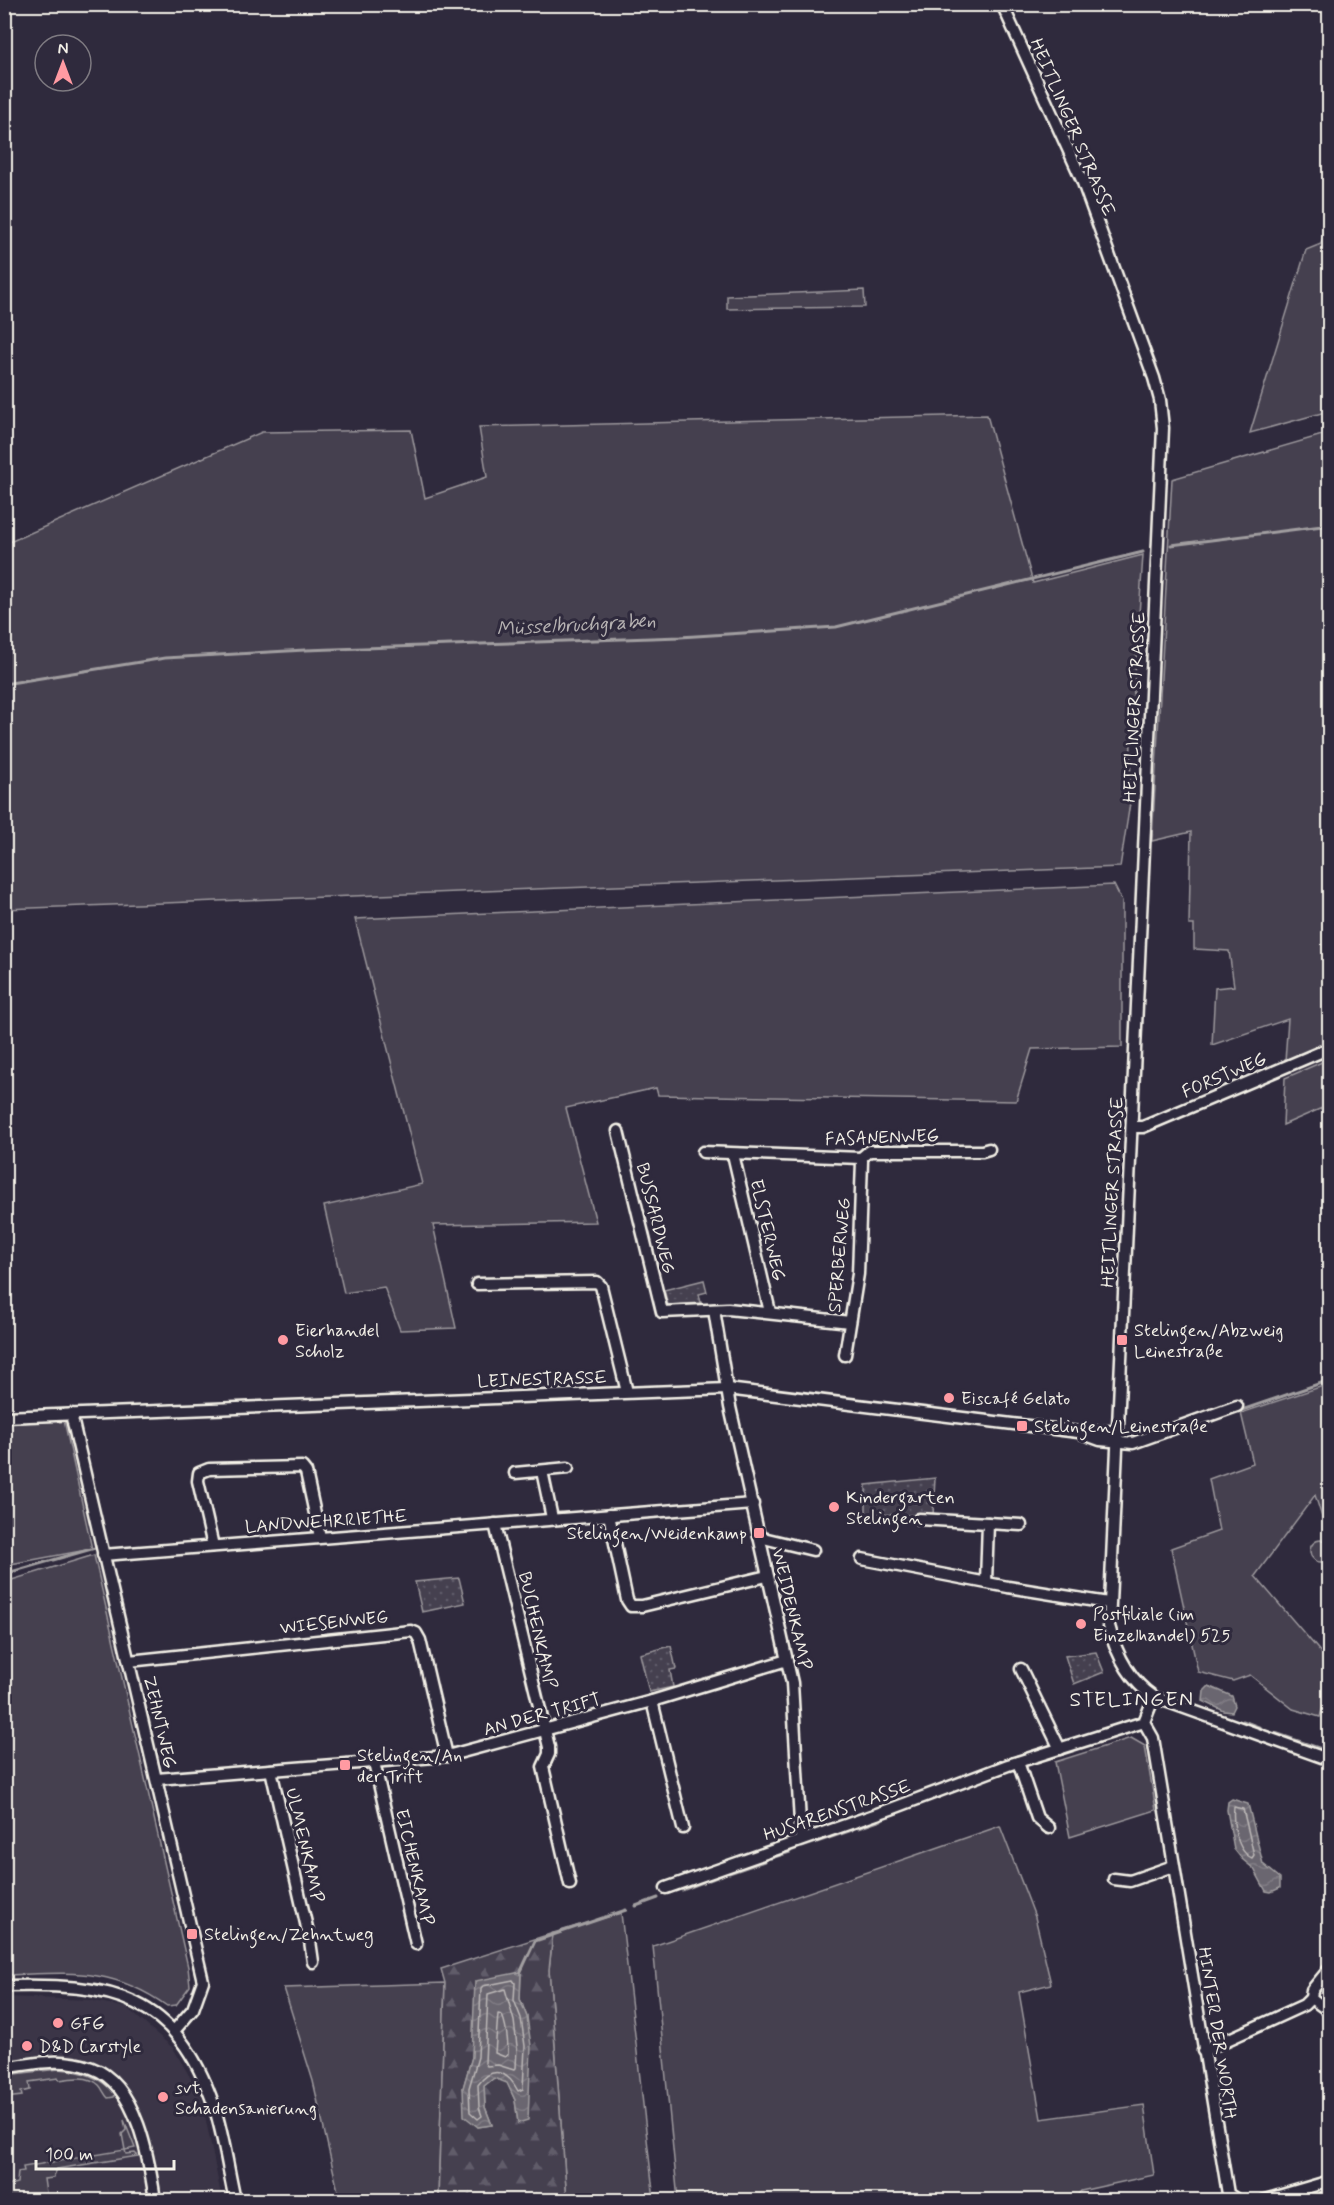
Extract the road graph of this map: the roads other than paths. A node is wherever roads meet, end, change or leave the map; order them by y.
1 (1002, 4) edge
2 (1329, 1048) edge
3 (1132, 1127) junction
4 (618, 1131) dead end
5 (989, 1149) dead end
6 (704, 1152) dead end
7 (734, 1154) junction
8 (861, 1158) junction
9 (477, 1284) dead end
10 (714, 1310) junction
11 (770, 1312) junction
12 (850, 1322) junction
13 (845, 1355) dead end
14 (727, 1389) junction
15 (627, 1392) junction
16 (1237, 1406) dead end
17 (71, 1414) junction
18 (4, 1417) edge
19 (1117, 1436) junction
20 (568, 1468) dead end
21 (542, 1471) junction
22 (515, 1473) dead end
23 (753, 1504) junction
24 (609, 1515) junction
25 (552, 1518) junction
26 (919, 1519) dead end
27 (988, 1523) junction
28 (495, 1524) junction
29 (1021, 1525) dead end
30 (320, 1537) junction
31 (759, 1537) junction
32 (213, 1546) junction
33 (813, 1550) dead end
34 (103, 1555) junction
35 (862, 1559) dead end
36 (767, 1576) junction
37 (986, 1582) junction
38 (1108, 1603) junction
39 (787, 1660) junction
40 (129, 1661) junction
41 (1021, 1669) dead end
42 (1154, 1696) junction
43 (652, 1701) junction
44 (1144, 1722) junction
45 (544, 1730) junction
46 (1060, 1749) junction
47 (447, 1756) junction
48 (1329, 1760) edge
49 (374, 1762) junction
50 (1018, 1762) junction
51 (271, 1770) junction
52 (157, 1779) junction
53 (684, 1828) dead end
54 (1049, 1828) dead end
55 (801, 1840) junction
56 (1173, 1866) junction
57 (1114, 1879) dead end
58 (570, 1884) dead end
59 (666, 1888) dead end
60 (416, 1944) dead end
61 (313, 1962) dead end
62 (1329, 1968) edge
63 (4, 1986) edge
64 (1311, 1998) junction
65 (1329, 2012) edge
66 (174, 2031) junction
67 (1203, 2050) junction
68 (4, 2068) edge
69 (1329, 2181) edge
70 (1287, 2197) edge
71 (155, 2200) edge
72 (235, 2200) edge
73 (1237, 2200) edge
74 (1265, 2200) edge

1 - 3 street, HEITLINGER STRASSE
2 - 3 street, FORSTWEG
3 - 19 street, HEITLINGER STRASSE
4 - 10 street, BUSSARDWEG
5 - 8 street, FASANENWEG
6 - 7 street, FASANENWEG
7 - 8 street, FASANENWEG
7 - 11 street, ELSTERWEG
8 - 12 street, SPERBERWEG
9 - 15 street
10 - 11 street
10 - 14 street, WEIDENKAMP
11 - 12 street
12 - 13 street, SPERBERWEG
14 - 15 street, LEINESTRASSE
14 - 19 street, LEINESTRASSE
14 - 23 street, WEIDENKAMP
15 - 17 street, LEINESTRASSE
16 - 19 street, LEINESTRASSE
17 - 18 street, LEINESTRASSE
17 - 34 street, ZEHNTWEG
19 - 38 street, HEITLINGER STRASSE
20 - 21 street
21 - 22 street
21 - 25 street
23 - 24 street, LANDWEHRRIETHE
23 - 31 street, WEIDENKAMP
24 - 25 street, LANDWEHRRIETHE
24 - 36 street
25 - 28 street, LANDWEHRRIETHE
26 - 27 street
27 - 29 street
27 - 37 street
28 - 30 street, LANDWEHRRIETHE
28 - 45 street, BUCHENKAMP
30 - 32 street, LANDWEHRRIETHE
30 - 32 street
31 - 33 street
31 - 36 street, WEIDENKAMP
32 - 34 street, LANDWEHRRIETHE
34 - 40 street, ZEHNTWEG
35 - 37 street
36 - 39 street, WEIDENKAMP
37 - 38 street
38 - 42 street, HEITLINGER STRASSE
39 - 43 street, AN DER TRIFT
39 - 55 street, WEIDENKAMP
40 - 47 street, WIESENWEG
40 - 52 street, ZEHNTWEG
41 - 46 street
42 - 44 street
42 - 48 street
43 - 45 street, AN DER TRIFT
43 - 53 street
44 - 46 street, HUSARENSTRASSE
44 - 56 street, HINTER DER WORTH
45 - 47 street, AN DER TRIFT
45 - 58 street, BUCHENKAMP
46 - 50 street, HUSARENSTRASSE
47 - 49 street, AN DER TRIFT
49 - 51 street, AN DER TRIFT
49 - 60 street, EICHENKAMP
50 - 54 street
50 - 55 street, HUSARENSTRASSE
51 - 52 street, AN DER TRIFT
51 - 61 street, ULMENKAMP
52 - 66 street, ZEHNTWEG
55 - 59 street, HUSARENSTRASSE
56 - 57 street
56 - 67 street, HINTER DER WORTH
62 - 64 street
63 - 66 street
64 - 65 street
64 - 67 street
66 - 72 street
67 - 73 street, HINTER DER WORTH
68 - 71 street
69 - 70 street
70 - 74 street

